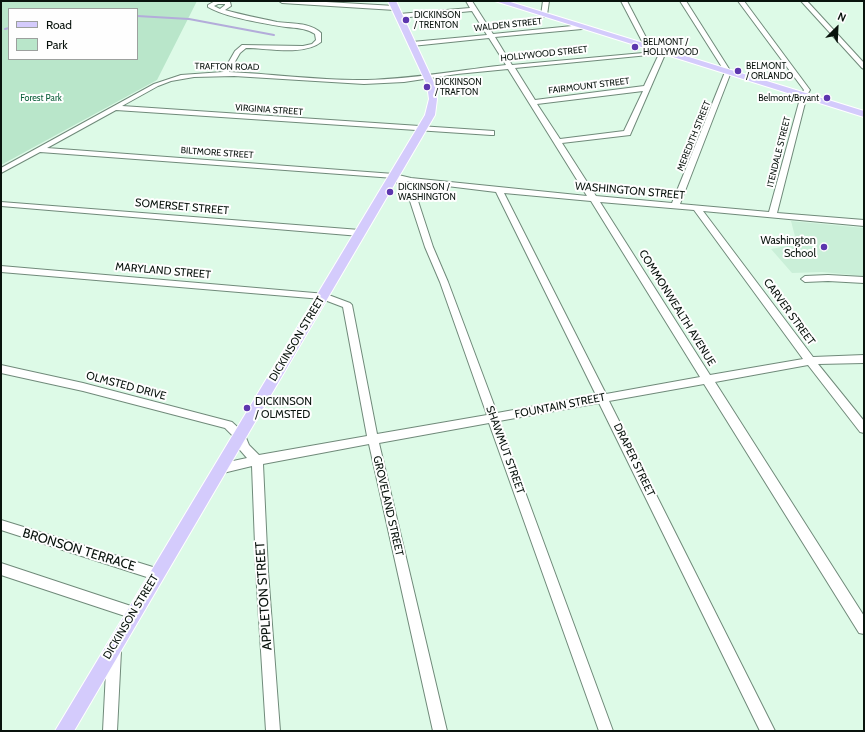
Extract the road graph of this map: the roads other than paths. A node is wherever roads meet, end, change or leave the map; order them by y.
1 (282, 1) edge
2 (286, 1) edge
3 (499, 1) edge
4 (546, 1) edge
5 (624, 1) edge
6 (683, 1) edge
7 (741, 1) edge
8 (804, 1) edge
9 (472, 5) edge
10 (396, 8) edge
11 (221, 11) dead end
12 (544, 15) junction
13 (582, 27) junction
14 (492, 36) junction
15 (412, 44) junction
16 (648, 47) junction
17 (663, 52) junction
18 (511, 67) junction
19 (864, 67) edge
20 (728, 72) junction
21 (225, 74) junction
22 (427, 77) junction
23 (647, 88) junction
24 (804, 95) junction
25 (534, 102) junction
26 (114, 108) junction
27 (864, 114) edge
28 (423, 128) junction
29 (490, 133) dead end
30 (559, 141) junction
31 (38, 150) junction
32 (1, 171) edge
33 (394, 176) junction
34 (499, 190) junction
35 (595, 199) junction
36 (1, 204) edge
37 (675, 206) junction
38 (697, 208) junction
39 (773, 214) junction
40 (864, 223) edge
41 (360, 233) junction
42 (1, 269) edge
43 (805, 279) dead end
44 (864, 280) edge
45 (323, 296) junction
46 (864, 358) edge
47 (810, 361) junction
48 (1, 369) edge
49 (706, 379) junction
50 (603, 398) junction
51 (493, 419) junction
52 (864, 429) edge
53 (240, 436) junction
54 (373, 440) junction
55 (257, 460) junction
56 (219, 469) junction
57 (1, 525) edge
58 (1, 569) edge
59 (156, 574) junction
60 (134, 613) junction
61 (864, 628) edge
62 (114, 645) junction
63 (64, 731) edge
64 (110, 731) edge
65 (273, 731) edge
66 (440, 731) edge
67 (606, 731) edge
68 (768, 731) edge

1 - 2 street
2 - 10 street
3 - 12 main road
4 - 12 street
5 - 16 street
6 - 20 street
7 - 24 street
8 - 19 street
9 - 10 street
9 - 14 street, COMMONWEALTH AVENUE
10 - 15 main road, DICKINSON STREET
11 - 21 street
12 - 13 main road
13 - 14 street, WALDEN STREET
13 - 16 main road
14 - 15 street, WALDEN STREET
14 - 18 street, COMMONWEALTH AVENUE
15 - 22 main road, DICKINSON STREET
16 - 17 main road
17 - 18 street, HOLLYWOOD STREET
17 - 20 main road
17 - 23 street
18 - 22 street, HOLLYWOOD STREET
18 - 25 street, COMMONWEALTH AVENUE
20 - 24 main road
20 - 37 street, MEREDITH STREET
21 - 22 street, TRAFTON ROAD
21 - 26 street, TRAFTON ROAD
22 - 28 main road, DICKINSON STREET
23 - 25 street, FAIRMOUNT STREET
23 - 30 street
24 - 27 main road
24 - 39 street, ITENDALE STREET
25 - 30 street, COMMONWEALTH AVENUE
26 - 28 street, VIRGINIA STREET
26 - 31 street, TRAFTON ROAD
28 - 29 street, VIRGINIA STREET
28 - 33 main road, DICKINSON STREET
30 - 35 street, COMMONWEALTH AVENUE
31 - 32 street, TRAFTON ROAD
31 - 33 street, BILTMORE STREET
33 - 34 street, WASHINGTON STREET
33 - 41 main road, DICKINSON STREET
33 - 51 street, SHAWMUT STREET
34 - 35 street, WASHINGTON STREET
34 - 50 street, DRAPER STREET
35 - 37 street, WASHINGTON STREET
35 - 49 street, COMMONWEALTH AVENUE
36 - 41 street, SOMERSET STREET
37 - 38 street, WASHINGTON STREET
38 - 39 street, WASHINGTON STREET
38 - 47 street, CARVER STREET
39 - 40 street, WASHINGTON STREET
41 - 45 main road, DICKINSON STREET
42 - 45 street, MARYLAND STREET
43 - 44 street
45 - 53 main road, DICKINSON STREET
45 - 54 street, GROVELAND STREET
46 - 47 street, FOUNTAIN STREET
47 - 49 street, FOUNTAIN STREET
47 - 52 street, CARVER STREET
48 - 53 street, OLMSTED DRIVE
49 - 50 street, FOUNTAIN STREET
49 - 61 street, COMMONWEALTH AVENUE
50 - 51 street, FOUNTAIN STREET
50 - 68 street, DRAPER STREET
51 - 54 street, FOUNTAIN STREET
51 - 67 street, SHAWMUT STREET
53 - 55 street
53 - 56 main road, DICKINSON STREET
54 - 55 street, FOUNTAIN STREET
54 - 66 street, GROVELAND STREET
55 - 56 street, FOUNTAIN STREET
55 - 65 street, APPLETON STREET
56 - 59 main road, DICKINSON STREET
57 - 59 street, BRONSON TERRACE
58 - 60 street
59 - 60 main road, DICKINSON STREET
60 - 62 main road, DICKINSON STREET
62 - 63 main road, DICKINSON STREET
62 - 64 street

